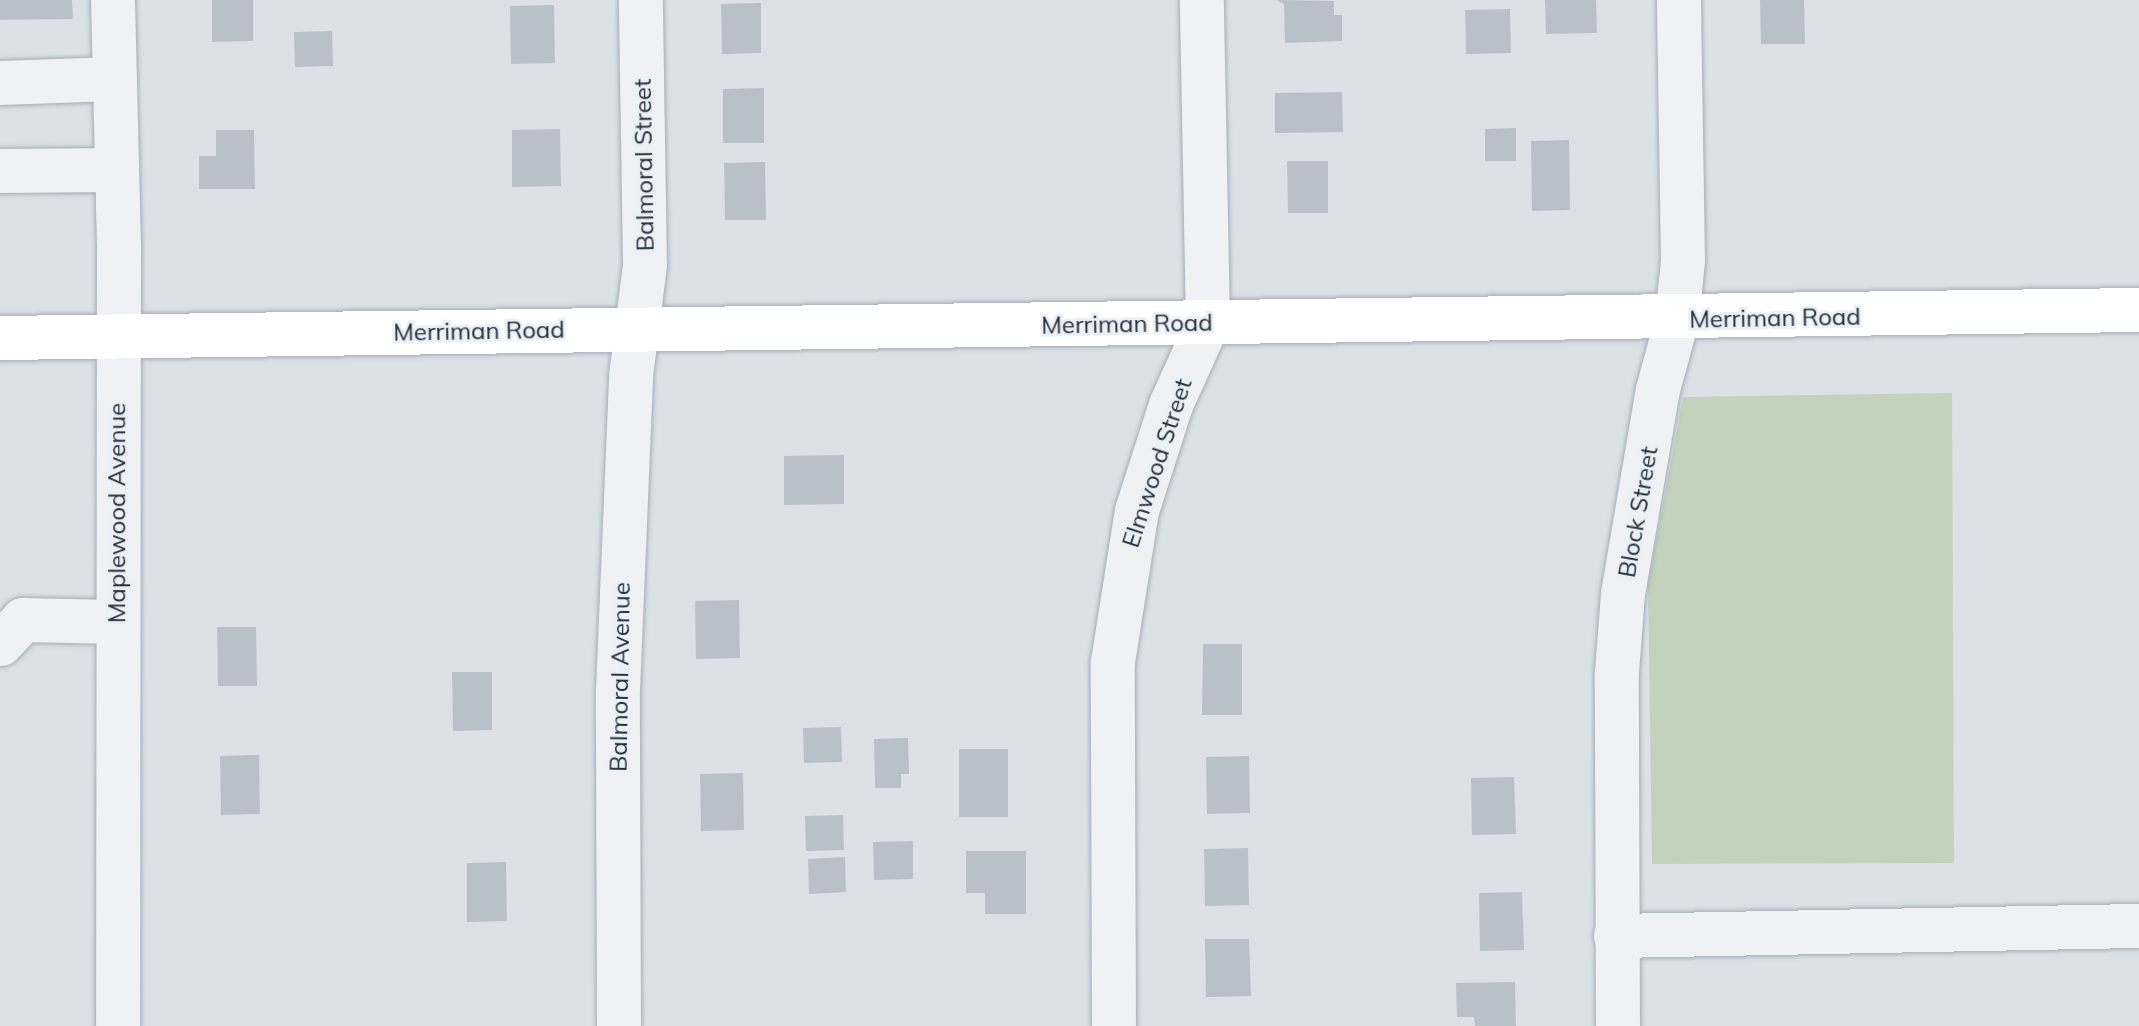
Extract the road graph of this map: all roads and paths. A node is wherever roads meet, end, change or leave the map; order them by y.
1 (113, 0) edge
2 (641, 0) edge
3 (1202, 0) edge
4 (1679, 0) edge
5 (115, 79) junction
6 (0, 83) edge
7 (117, 170) junction
8 (0, 171) edge
9 (2139, 310) edge
10 (1677, 320) junction
11 (1208, 323) junction
12 (639, 329) junction
13 (116, 337) junction
14 (0, 338) edge
15 (117, 622) junction
16 (0, 643) edge
17 (0, 652) edge
18 (2139, 926) edge
19 (1616, 936) junction
20 (118, 1026) edge
21 (619, 1026) edge
22 (1114, 1026) edge
23 (1618, 1026) edge

1 - 5 street, Maplewood Avenue
2 - 12 street, Balmoral Street
3 - 11 street, Elmwood Street
4 - 10 street, Block Street
5 - 6 street
5 - 7 street, Maplewood Avenue
7 - 8 street
7 - 13 street, Maplewood Avenue
9 - 10 main road, Merriman Road
10 - 11 main road, Merriman Road
10 - 19 street, Block Street
11 - 12 main road, Merriman Road
11 - 22 street, Elmwood Street
12 - 13 main road, Merriman Road
12 - 21 street, Balmoral Avenue
13 - 14 main road, Merriman Road
13 - 15 street, Maplewood Avenue
15 - 16 street
15 - 20 street, Maplewood Avenue
16 - 17 street
18 - 19 street
19 - 23 street, Block Street

